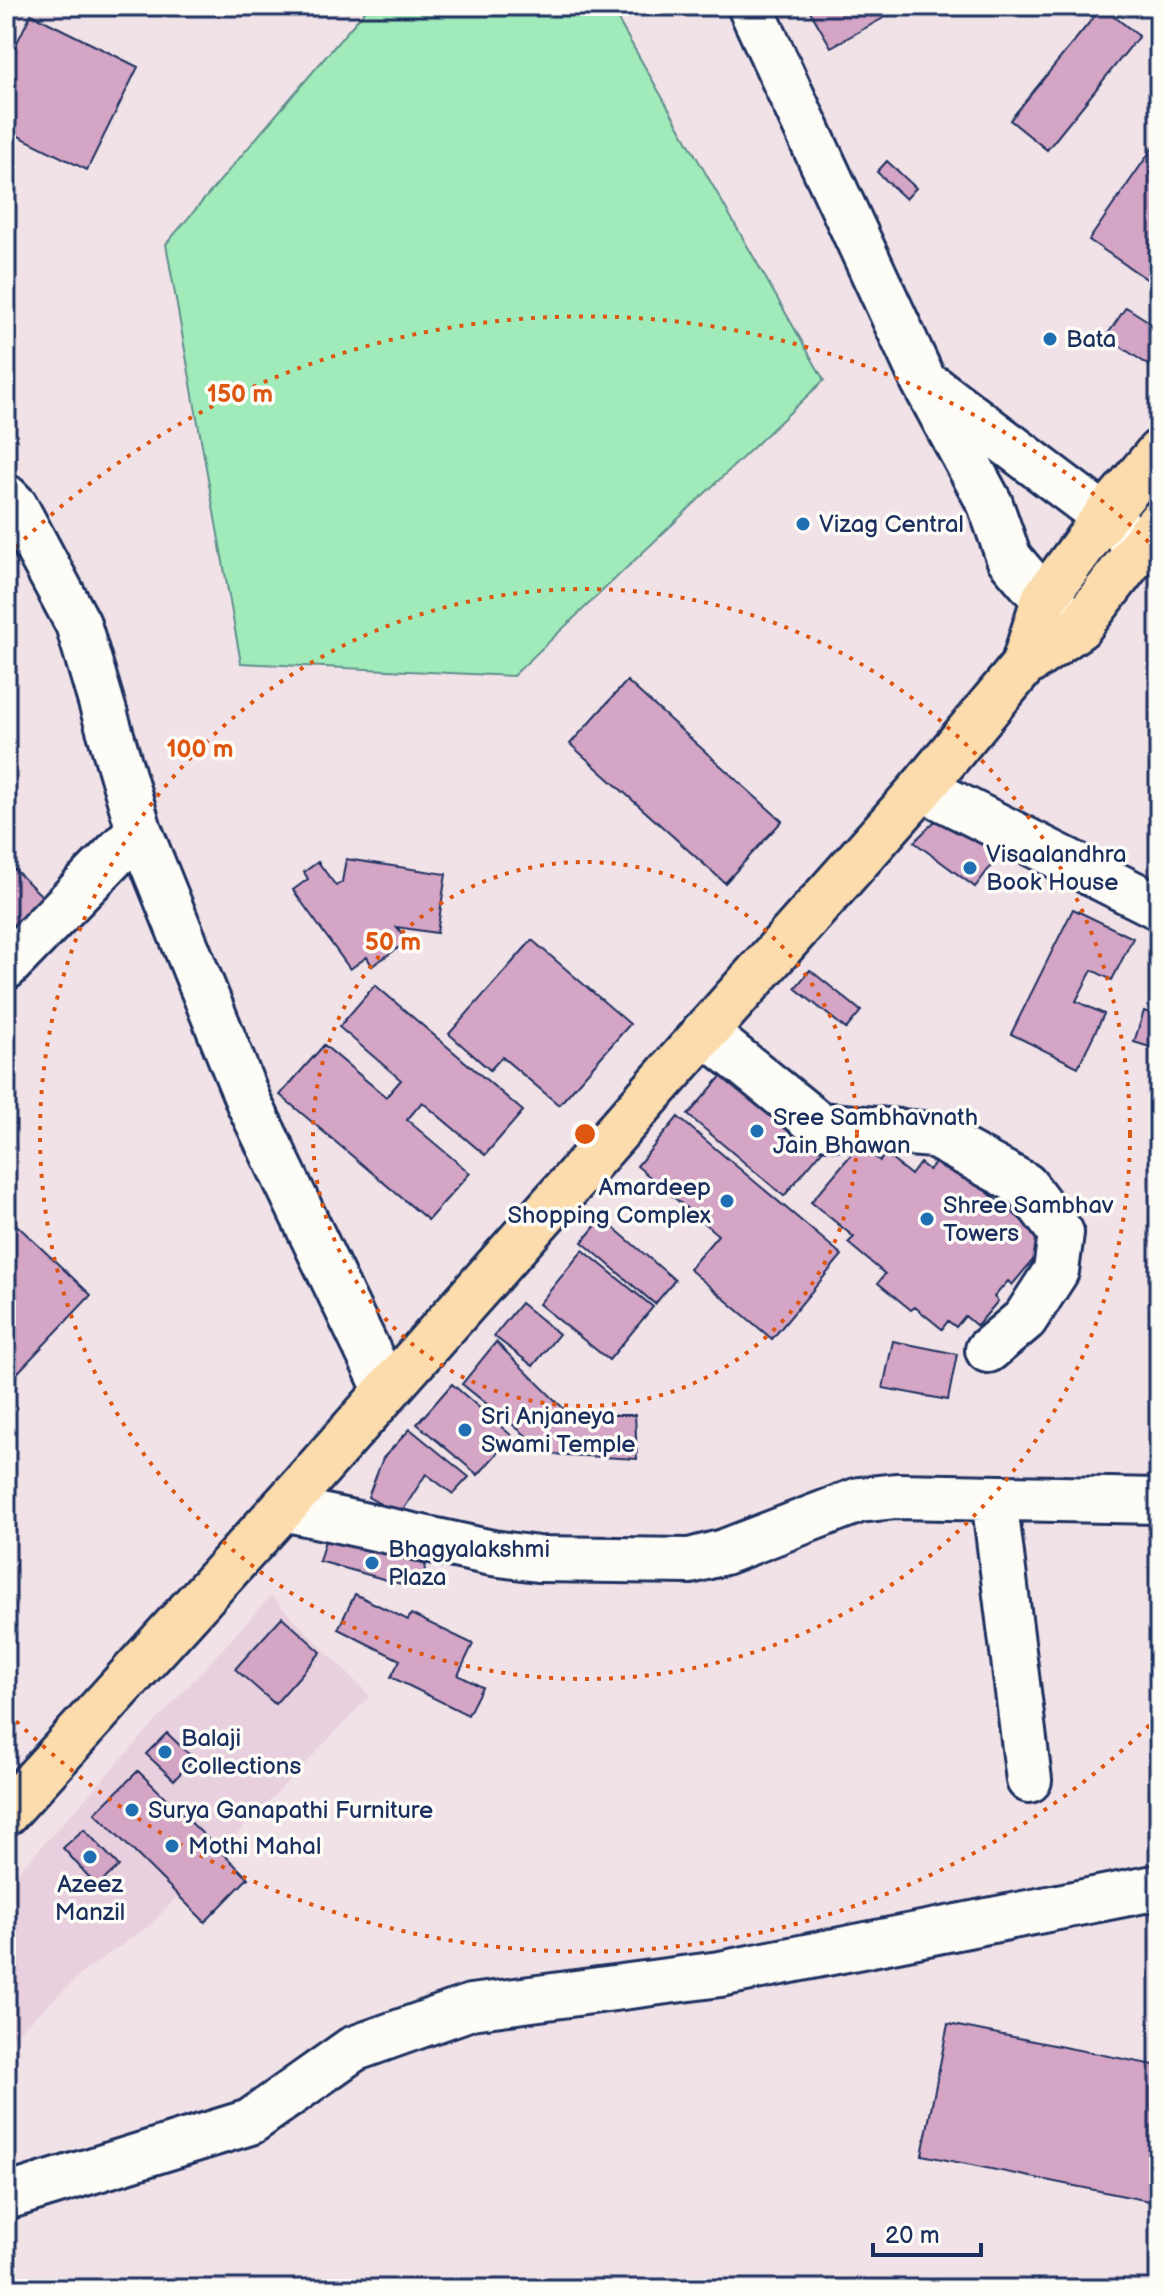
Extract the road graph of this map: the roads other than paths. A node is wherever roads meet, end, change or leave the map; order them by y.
1 (750, 6) edge
2 (923, 380) junction
3 (1159, 452) edge
4 (9, 506) edge
5 (1105, 516) junction
6 (1150, 534) edge
7 (1044, 599) junction
8 (1079, 627) junction
9 (1023, 666) junction
10 (922, 788) junction
11 (139, 830) junction
12 (1159, 907) edge
13 (6, 967) edge
14 (704, 1032) junction
15 (988, 1350) dead end
16 (386, 1389) junction
17 (994, 1498) junction
18 (1159, 1501) edge
19 (283, 1508) junction
20 (1029, 1780) dead end
21 (6, 1813) edge
22 (1159, 1887) edge
23 (6, 2197) edge

1 - 2 street
2 - 5 street
2 - 7 street
3 - 5 main road
4 - 11 street
5 - 6 street
5 - 7 main road
6 - 8 main road
7 - 8 street
7 - 9 main road
8 - 9 main road
9 - 10 main road
10 - 12 street
10 - 14 main road
11 - 13 street
11 - 16 street
14 - 15 street
14 - 16 main road
16 - 19 main road
17 - 18 street
17 - 19 street
17 - 20 street
19 - 21 main road
22 - 23 street

